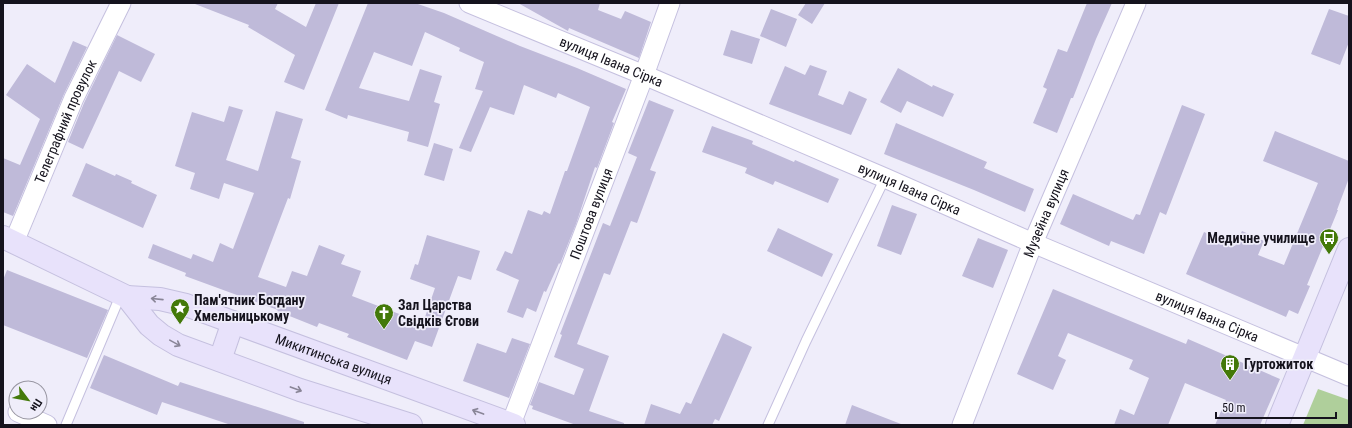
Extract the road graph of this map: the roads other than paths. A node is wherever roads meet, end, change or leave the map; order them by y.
1 (122, 3) edge
2 (469, 3) edge
3 (670, 3) edge
4 (1136, 3) edge
5 (644, 75) junction
6 (885, 178) junction
7 (9, 240) edge
8 (1033, 243) junction
9 (1349, 249) edge
10 (124, 295) junction
11 (234, 322) junction
12 (1304, 357) junction
13 (220, 360) junction
14 (1349, 376) edge
15 (36, 420) edge
16 (513, 424) edge
17 (47, 425) edge
18 (66, 425) edge
19 (412, 425) edge
20 (768, 425) edge
21 (962, 425) edge
22 (1277, 425) edge

1 - 7 street, Телеграфний провулок
2 - 5 street, вулиця Івана Сірка
3 - 5 street, Поштова вулиця
4 - 8 street, Музейна вулиця
5 - 6 street, вулиця Івана Сірка
5 - 16 street, Поштова вулиця
6 - 8 street, вулиця Івана Сірка
6 - 20 lane
7 - 10 street, Микитинська вулиця
8 - 12 street, вулиця Івана Сірка
8 - 21 street, Музейна вулиця
9 - 12 street
11 -> 10 street, Микитинська вулиця
10 -> 13 street, Микитинська вулиця
10 - 18 lane
11 - 13 street
16 -> 11 street, Микитинська вулиця
12 - 14 street, вулиця Івана Сірка
12 - 22 street
13 -> 19 street, Микитинська вулиця
15 - 17 street

